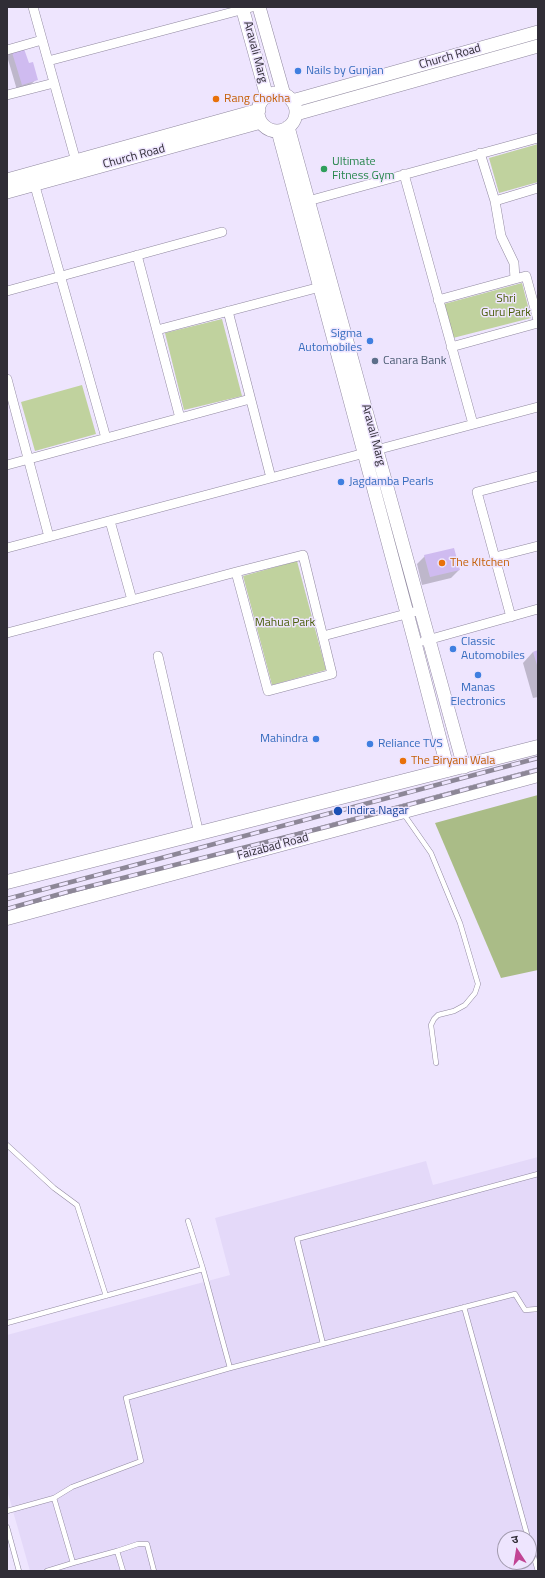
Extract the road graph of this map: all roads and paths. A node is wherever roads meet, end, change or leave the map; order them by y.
1 (33, 7) edge
2 (259, 7) edge
3 (246, 8) edge
4 (538, 32) edge
5 (42, 40) junction
6 (538, 46) edge
7 (7, 50) edge
8 (48, 61) junction
9 (54, 84) junction
10 (7, 95) edge
11 (267, 97) junction
12 (288, 98) junction
13 (296, 114) junction
14 (260, 116) junction
15 (283, 129) junction
16 (538, 138) edge
17 (480, 153) junction
18 (78, 166) junction
19 (404, 174) junction
20 (32, 179) junction
21 (7, 180) edge
22 (538, 188) edge
23 (7, 192) edge
24 (308, 201) junction
25 (495, 201) junction
26 (222, 232) dead end
27 (137, 255) junction
28 (60, 276) junction
29 (515, 279) junction
30 (326, 286) junction
31 (7, 291) edge
32 (438, 300) junction
33 (228, 311) junction
34 (538, 322) edge
35 (157, 330) junction
36 (451, 347) junction
37 (7, 379) edge
38 (250, 399) junction
39 (538, 407) edge
40 (180, 418) junction
41 (473, 424) junction
42 (106, 438) junction
43 (371, 451) junction
44 (28, 459) junction
45 (7, 465) edge
46 (538, 476) edge
47 (271, 478) junction
48 (110, 521) junction
49 (50, 537) junction
50 (538, 546) edge
51 (7, 548) edge
52 (495, 557) junction
53 (236, 572) junction
54 (132, 600) junction
55 (538, 609) edge
56 (421, 610) junction
57 (408, 613) junction
58 (511, 617) junction
59 (7, 633) edge
60 (323, 636) junction
61 (429, 639) junction
62 (415, 643) junction
63 (158, 656) dead end
64 (538, 747) edge
65 (464, 767) junction
66 (448, 770) junction
67 (538, 775) edge
68 (402, 812) junction
69 (199, 834) junction
70 (7, 882) edge
71 (7, 918) edge
72 (436, 1064) dead end
73 (7, 1145) edge
74 (538, 1174) edge
75 (188, 1221) dead end
76 (203, 1269) junction
77 (106, 1296) junction
78 (464, 1307) junction
79 (538, 1309) edge
80 (7, 1323) edge
81 (323, 1344) junction
82 (230, 1368) junction
83 (54, 1498) junction
84 (7, 1511) edge
85 (7, 1527) edge
86 (526, 1530) edge
87 (117, 1550) junction
88 (73, 1563) junction
89 (19, 1571) edge
90 (47, 1571) edge
91 (123, 1571) edge
92 (154, 1571) edge

1 - 5 street
2 - 12 street, Aravali Marg
3 - 8 street
3 - 11 street, Aravali Marg
4 - 12 street, Church Road
5 - 7 street
5 - 8 street
6 - 13 street, Church Road
8 - 9 street
9 - 10 street
9 - 18 street
11 - 12 street
11 - 14 street
12 - 13 street
13 - 15 street
14 - 15 street
14 - 18 street, Church Road
15 - 24 street, Aravali Marg
15 - 30 street, Aravali Marg
16 - 17 street
17 - 19 street
17 - 25 street
18 - 20 street, Church Road
19 - 24 street
19 - 32 street
20 - 21 street, Church Road
20 - 23 street, Church Road
20 - 28 street
22 - 25 street
24 - 30 street, Aravali Marg
25 - 29 street
26 - 27 street
27 - 28 street
27 - 35 street
28 - 31 street
28 - 42 street
29 - 32 street
29 - 34 street
30 - 33 street
30 - 43 street, Aravali Marg
32 - 36 street
33 - 35 street
33 - 38 street
34 - 36 street
35 - 40 street
36 - 41 street
37 - 44 street
38 - 40 street
38 - 47 street
39 - 41 street
40 - 42 street
41 - 43 street
42 - 44 street
43 - 47 street
43 - 56 street, Aravali Marg
43 - 57 street, Aravali Marg
44 - 45 street
44 - 49 street
46 - 52 street
47 - 48 street
48 - 49 street
48 - 54 street
49 - 51 street
50 - 52 street
52 - 58 street
53 - 54 street
53 - 60 street
53 - 60 street
54 - 59 street
55 - 58 street
56 - 57 street
56 - 61 street, Aravali Marg
57 - 60 street
57 - 62 street, Aravali Marg
58 - 61 street
61 - 62 street
61 - 65 street, Aravali Marg
62 - 66 street, Aravali Marg
63 - 69 street
64 - 65 main road
65 - 66 main road
66 - 69 main road
67 - 68 main road, Faizabad Road
68 - 71 main road, Faizabad Road
68 - 72 lane
69 - 70 main road
73 - 77 lane
74 - 81 lane
75 - 76 lane
76 - 77 lane
76 - 82 lane
77 - 80 lane
78 - 79 lane
78 - 81 lane
78 - 86 lane
81 - 82 lane
82 - 83 lane
83 - 84 lane
83 - 88 lane
85 - 89 lane
87 - 88 lane
87 - 91 lane
87 - 92 lane
88 - 90 lane

